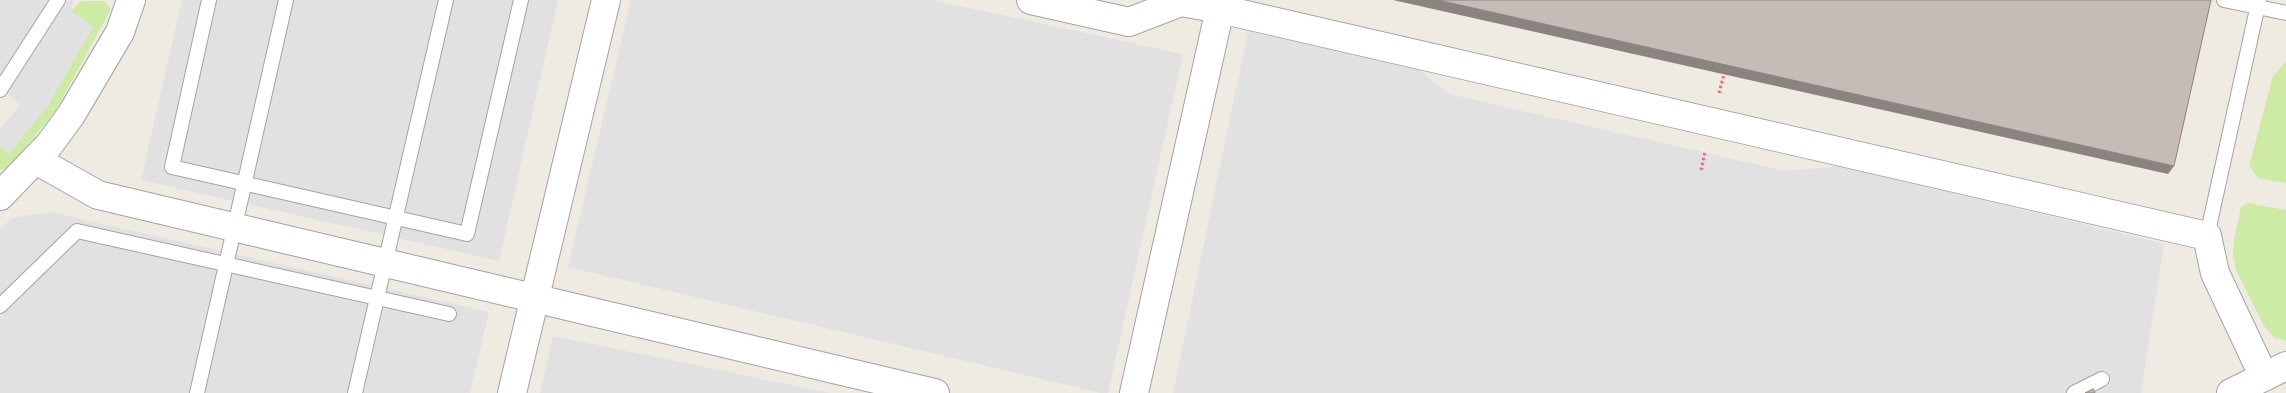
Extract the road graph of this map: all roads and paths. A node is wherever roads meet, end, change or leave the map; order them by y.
1 (58, 0) edge
2 (131, 0) edge
3 (209, 0) edge
4 (286, 0) edge
5 (446, 0) edge
6 (521, 0) edge
7 (606, 0) edge
8 (1031, 0) edge
9 (2224, 0) edge
10 (2258, 3) edge
11 (1221, 5) edge
12 (2286, 13) edge
13 (0, 90) edge
14 (36, 160) junction
15 (244, 183) junction
16 (0, 196) edge
17 (396, 218) junction
18 (234, 228) junction
19 (2207, 236) junction
20 (226, 264) junction
21 (385, 264) junction
22 (377, 298) junction
23 (534, 299) junction
24 (0, 306) edge
25 (449, 314) dead end
26 (2275, 372) edge
27 (2102, 379) dead end
28 (196, 393) edge
29 (355, 393) edge
30 (512, 393) edge
31 (935, 393) edge
32 (1134, 393) edge
33 (2074, 393) edge
34 (2231, 393) edge

1 - 13 lane
2 - 14 street
3 - 15 lane
4 - 15 lane
5 - 17 lane
6 - 17 lane
7 - 23 street
8 - 11 street
9 - 10 lane
10 - 12 lane
10 - 19 lane
11 - 19 street
11 - 32 street
14 - 16 street
14 - 18 street
15 - 17 lane
15 - 18 lane
17 - 21 lane
18 - 20 lane
18 - 21 street
19 - 26 street
20 - 22 lane
20 - 24 lane
20 - 28 lane
21 - 22 lane
21 - 23 street
22 - 25 lane
22 - 29 lane
23 - 30 street
23 - 31 street
26 - 34 street
27 - 33 lane

